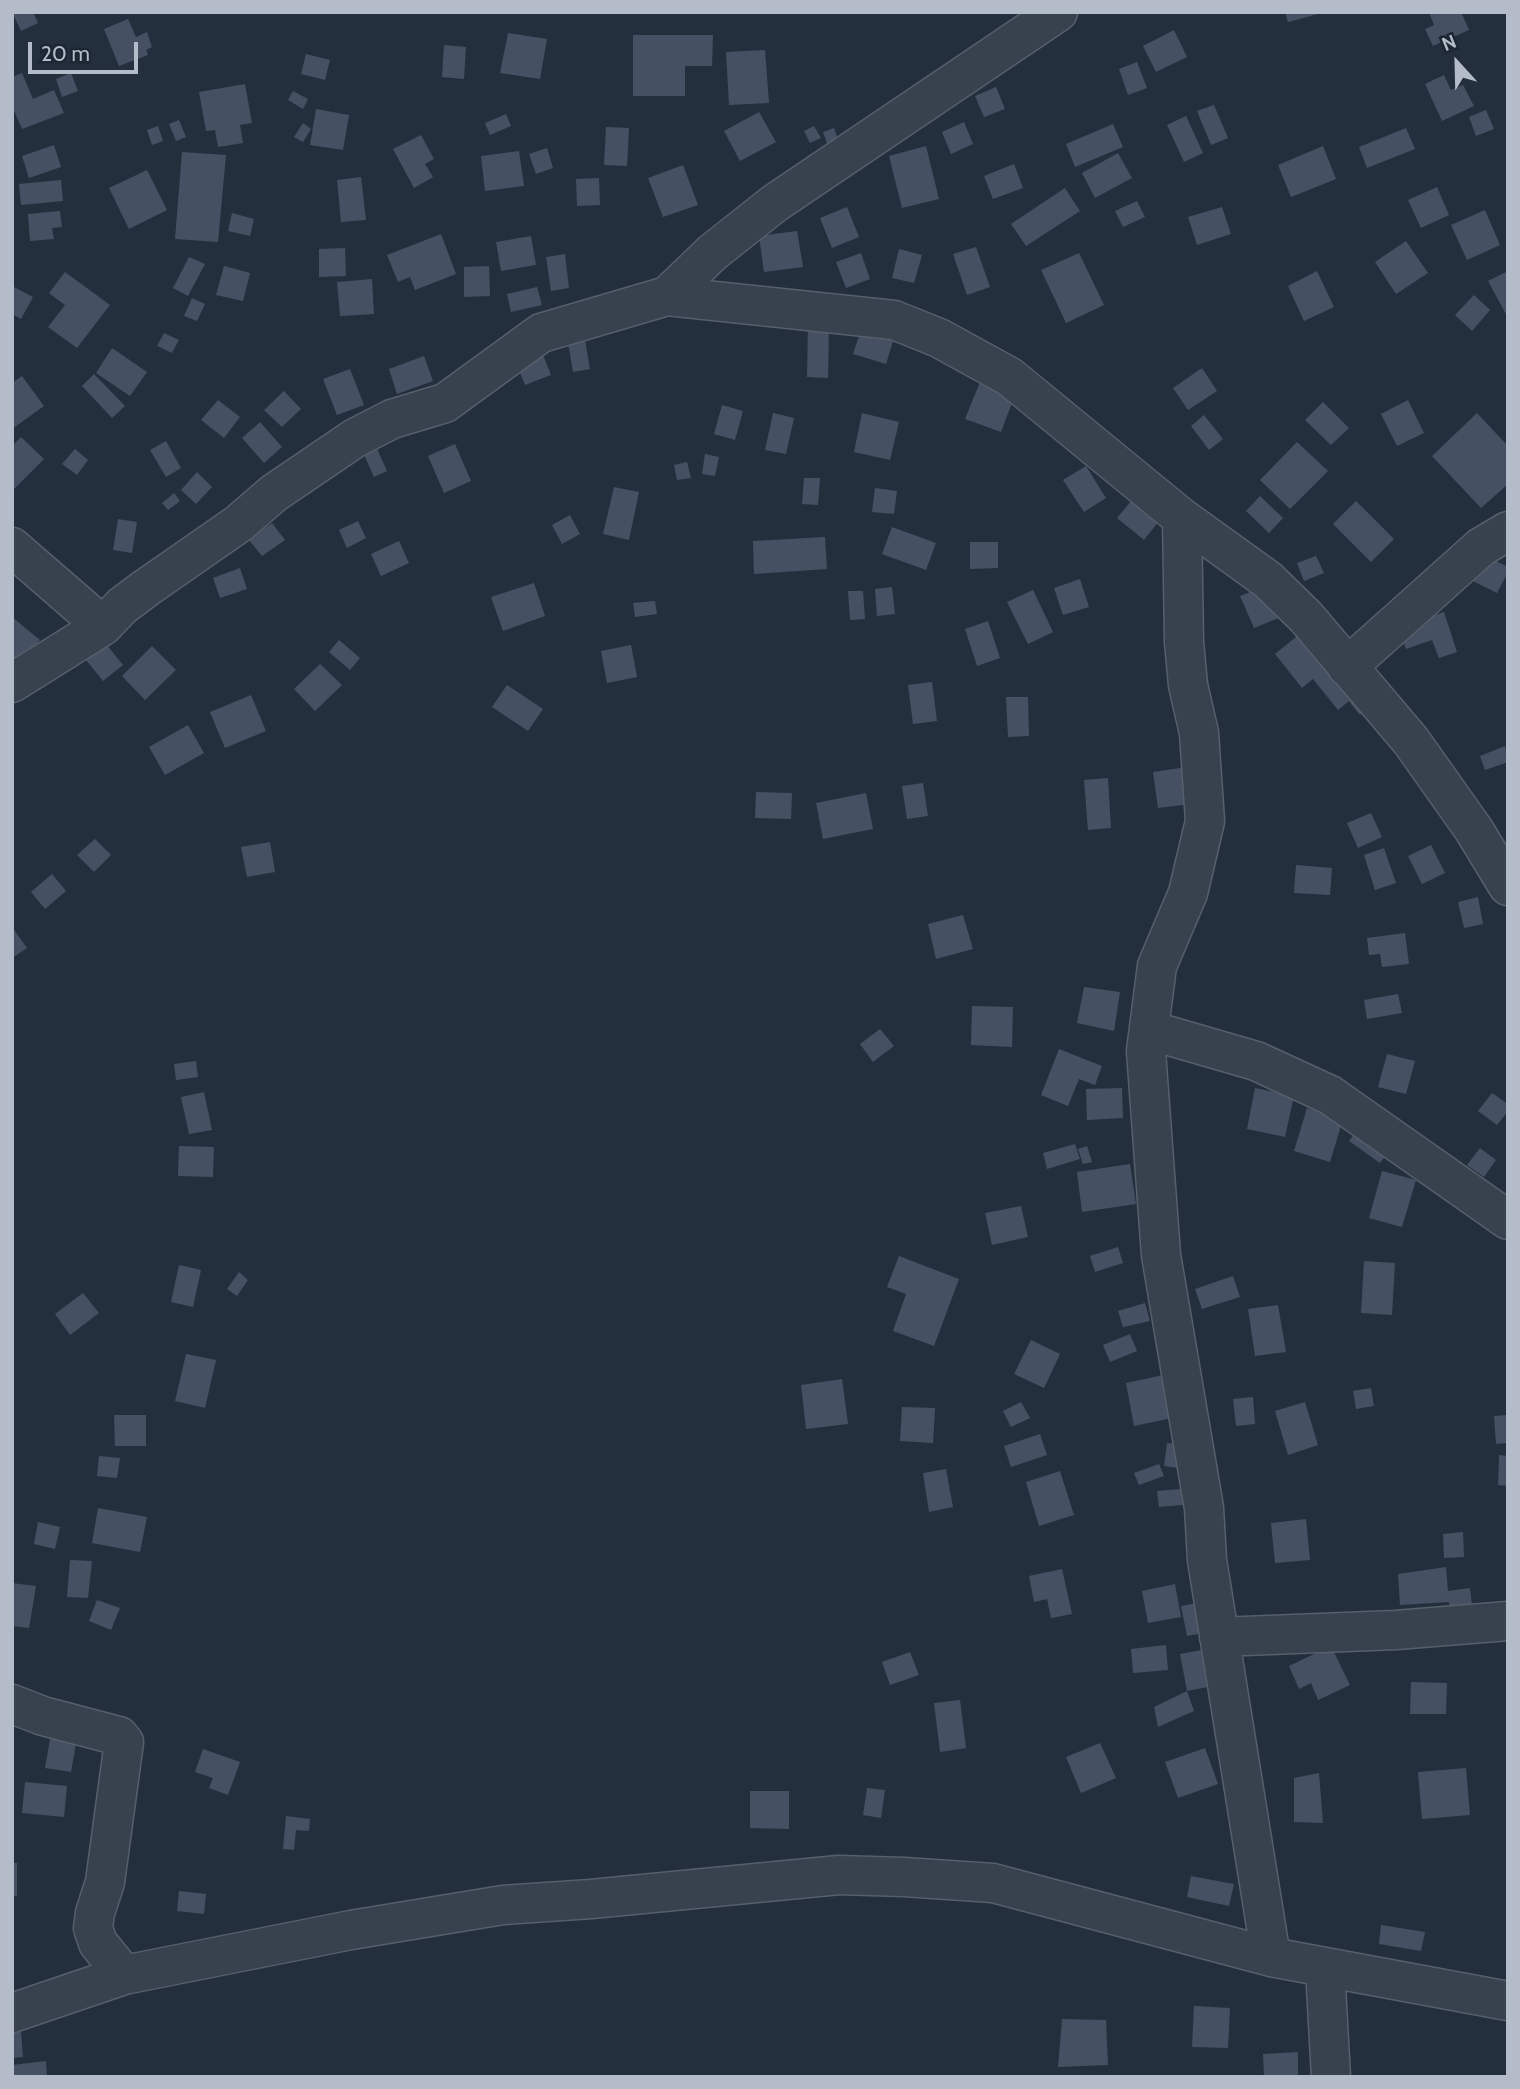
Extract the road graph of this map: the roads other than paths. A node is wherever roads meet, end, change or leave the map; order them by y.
1 (1058, 12) edge
2 (667, 296) junction
3 (1182, 518) junction
4 (1508, 531) edge
5 (12, 547) edge
6 (103, 626) junction
7 (1347, 667) junction
8 (12, 683) edge
9 (1508, 886) edge
10 (1149, 1030) junction
11 (1508, 1220) edge
12 (1508, 1621) edge
13 (1219, 1637) junction
14 (12, 1704) edge
15 (1271, 1957) junction
16 (1325, 1969) junction
17 (124, 1975) junction
18 (1508, 2001) edge
19 (12, 2012) edge
20 (1331, 2077) edge

1 - 2 street
2 - 3 street
2 - 6 street
3 - 7 street
3 - 10 street
4 - 7 street
5 - 6 street
6 - 8 street
7 - 9 street
10 - 11 street
10 - 13 street
12 - 13 street
13 - 15 street
14 - 17 street
15 - 16 street
15 - 17 street
16 - 18 street
16 - 20 street
17 - 19 street

